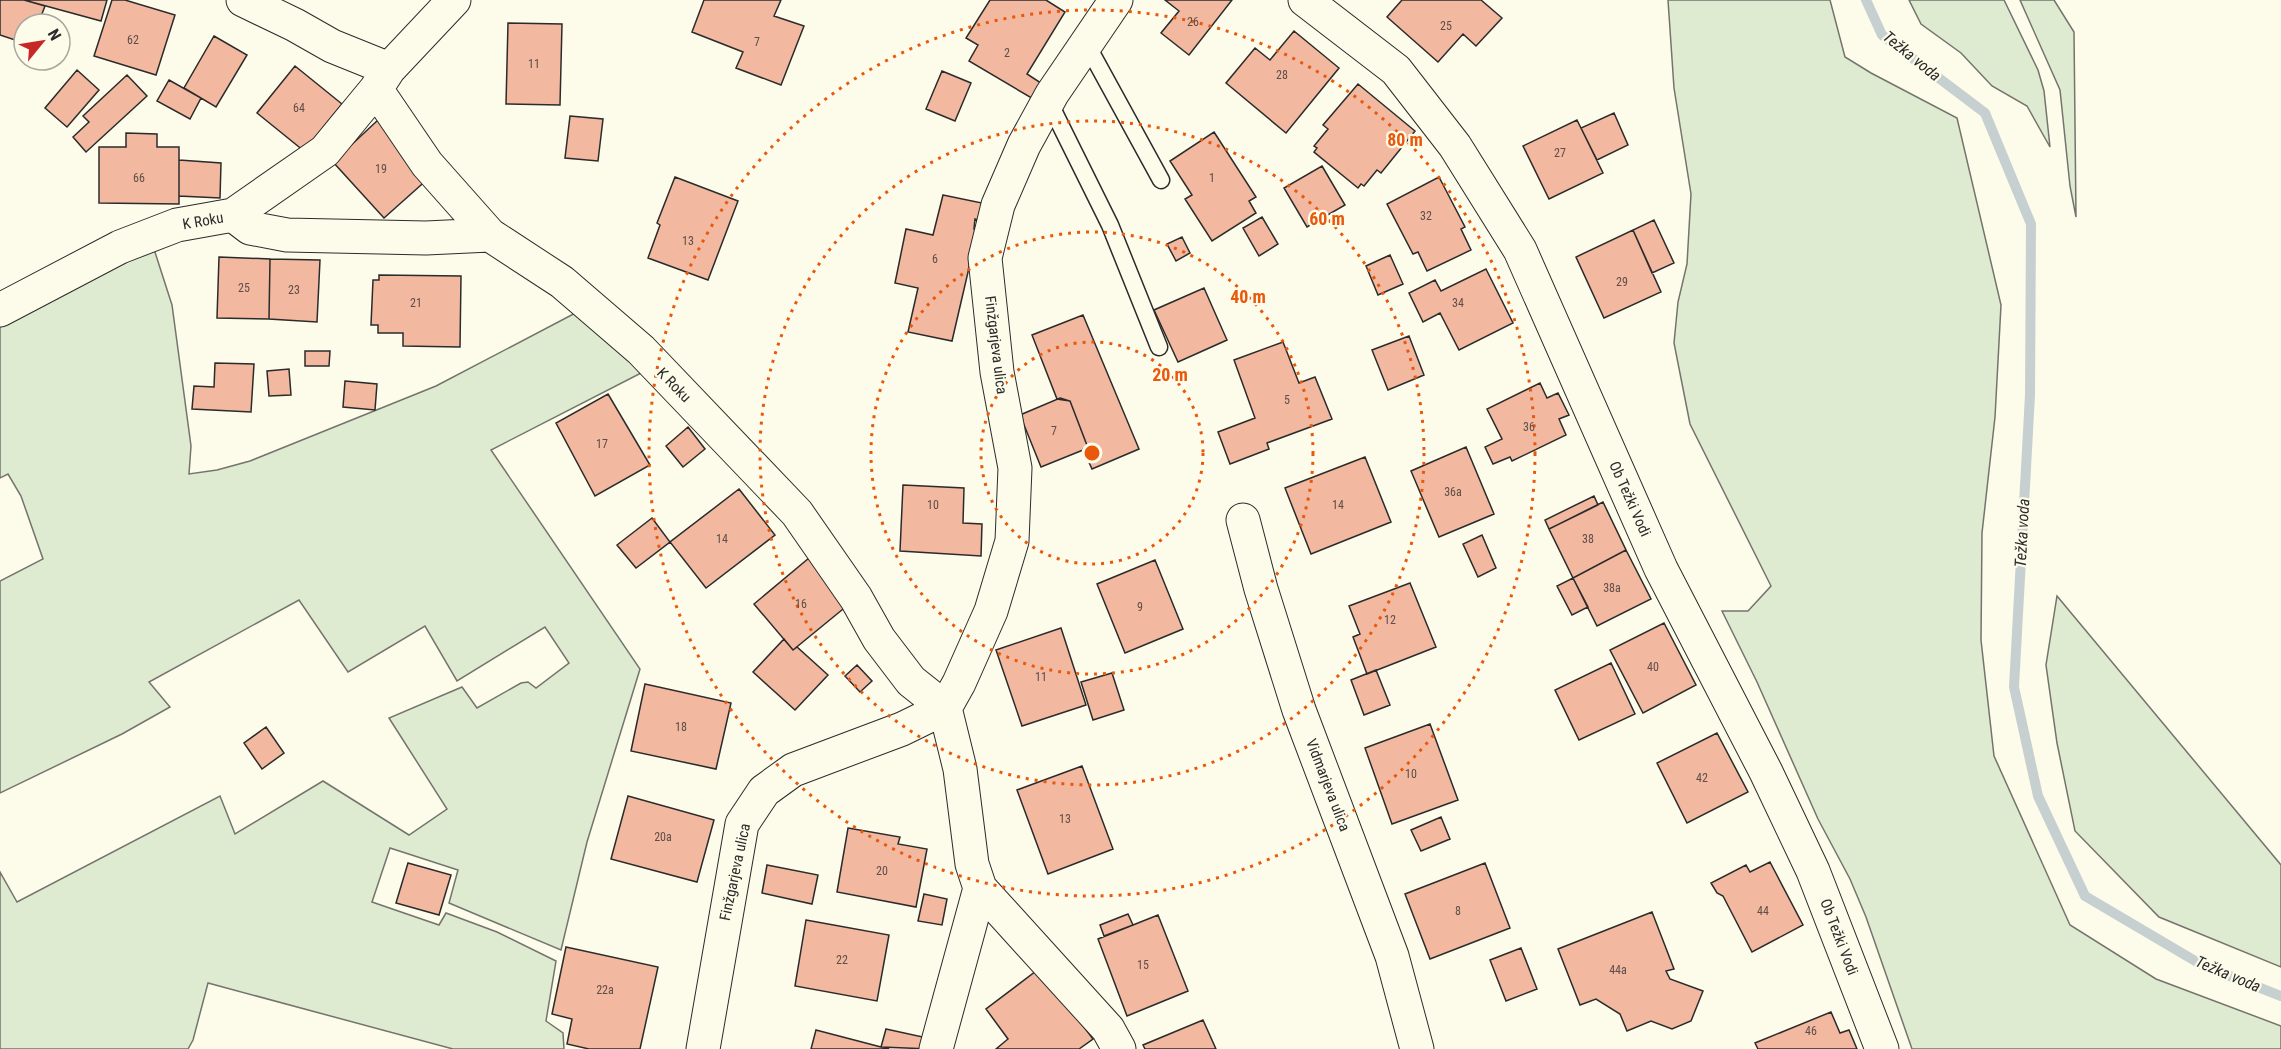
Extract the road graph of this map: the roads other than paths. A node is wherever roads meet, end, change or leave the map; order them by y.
1 (243, 0) edge
2 (454, 0) edge
3 (1116, 0) edge
4 (1305, 0) edge
5 (1086, 45) junction
6 (382, 79) junction
7 (1048, 100) junction
8 (1161, 180) dead end
9 (233, 215) junction
10 (490, 235) junction
11 (0, 310) edge
12 (1160, 347) dead end
13 (1243, 520) dead end
14 (945, 708) junction
15 (980, 888) junction
16 (703, 1049) edge
17 (936, 1049) edge
18 (1119, 1049) edge
19 (1418, 1049) edge
20 (1882, 1049) edge

1 - 6 street
2 - 6 street, K Roku
3 - 5 street, Finžgarjeva ulica
4 - 20 street, Ob Težki Vodi
5 - 7 street, Finžgarjeva ulica
5 - 8 lane
6 - 9 street, K Roku
6 - 10 street, K Roku
7 - 12 lane
7 - 14 street, Finžgarjeva ulica
9 - 10 street
9 - 11 street, K Roku
10 - 14 street, K Roku
13 - 19 street, Vidmarjeva ulica
14 - 15 street
14 - 16 street, Finžgarjeva ulica
15 - 17 street
15 - 18 street

